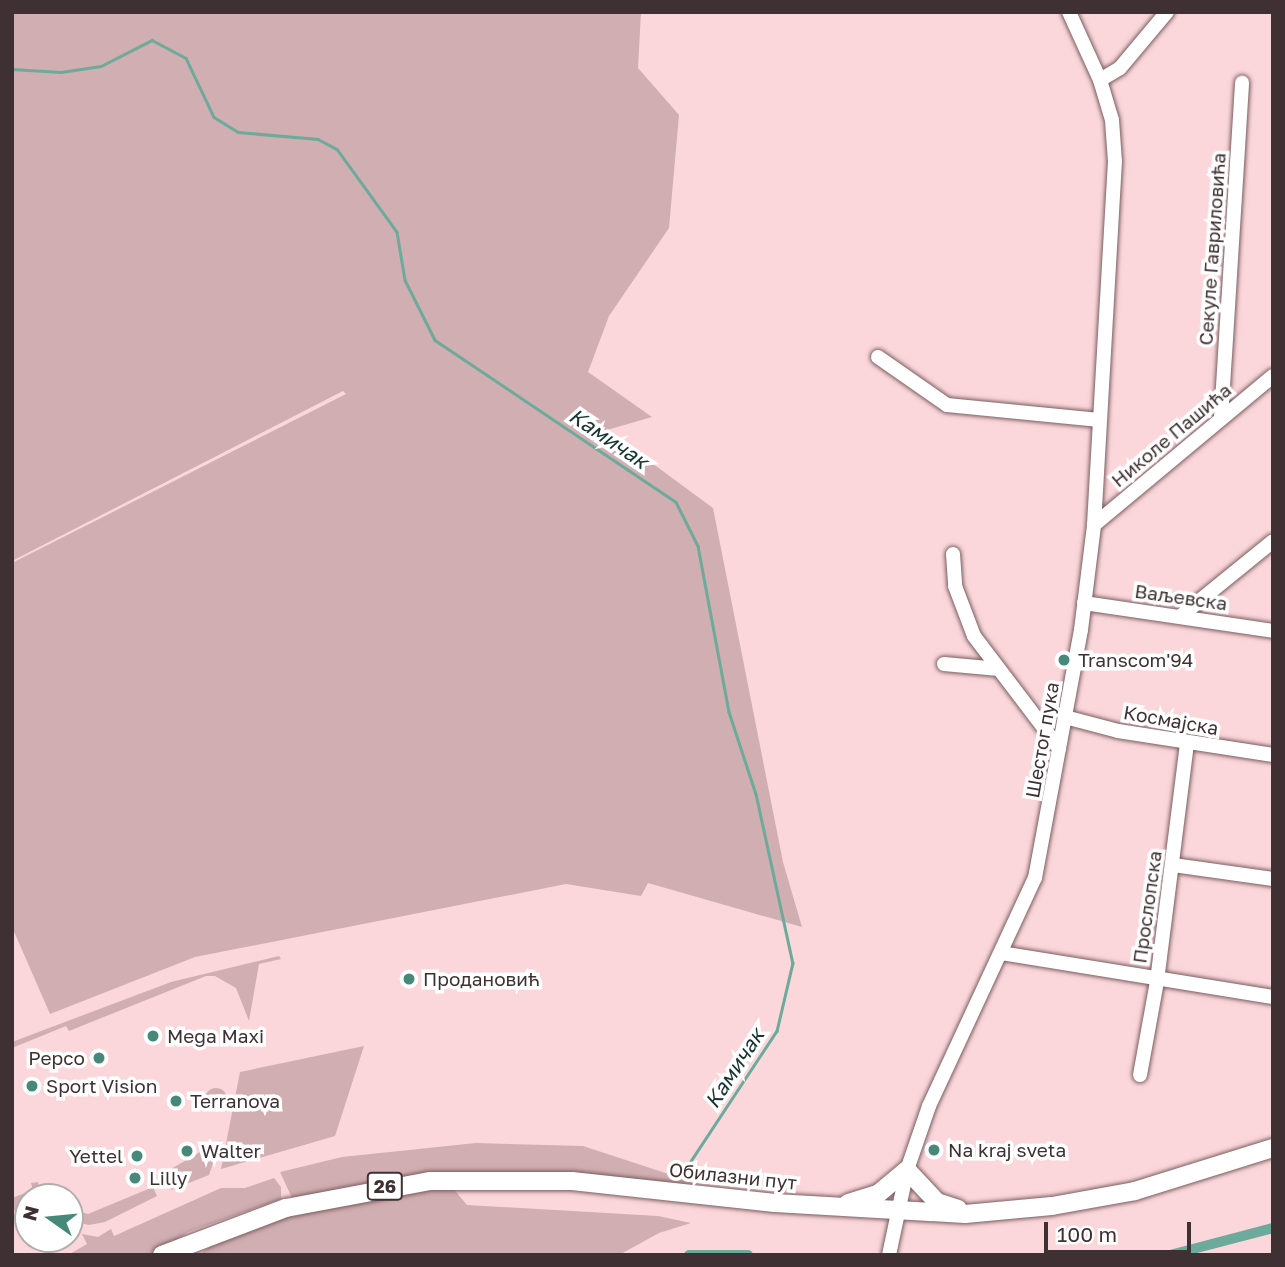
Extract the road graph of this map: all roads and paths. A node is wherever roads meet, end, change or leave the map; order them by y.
1 (1069, 12) edge
2 (1167, 12) edge
3 (1100, 80) junction
4 (1242, 83) dead end
5 (878, 357) dead end
6 (1271, 380) edge
7 (1220, 418) junction
8 (1099, 420) junction
9 (1094, 525) junction
10 (1273, 541) edge
11 (953, 554) dead end
12 (1084, 603) junction
13 (1182, 615) junction
14 (1273, 631) edge
15 (944, 664) dead end
16 (999, 668) junction
17 (1065, 717) junction
18 (1187, 743) junction
19 (1059, 748) junction
20 (1273, 755) edge
21 (1173, 865) junction
22 (1273, 879) edge
23 (1001, 953) junction
24 (1157, 981) junction
25 (1273, 997) edge
26 (1140, 1075) dead end
27 (1273, 1148) edge
28 (907, 1170) junction
29 (837, 1207) junction
30 (898, 1213) junction
31 (971, 1213) junction
32 (186, 1248) edge
33 (162, 1255) edge
34 (889, 1255) edge

1 - 3 street, Шестог пука
2 - 3 street
3 - 8 street, Шестог пука
4 - 7 street, Секуле Гавриловића
5 - 8 street
6 - 7 street, Николе Пашића
7 - 9 street, Николе Пашића
8 - 9 street, Шестог пука
9 - 12 street, Шестог пука
10 - 13 street
11 - 16 street
12 - 13 street, Ваљевска
12 - 17 street, Шестог пука
13 - 14 street, Ваљевска
15 - 16 street
16 - 19 street
17 - 18 street, Космајска
17 - 19 street, Шестог пука
18 - 20 street, Космајска
18 - 21 street, Прослопска
19 - 23 street, Шестог пука
21 - 22 street
21 - 24 street, Прослопска
23 - 24 street
23 - 28 street, Шестог пука
24 - 25 street
24 - 26 street, Прослопска
27 - 31 main road, Обилазни пут / 26
28 - 29 main road
28 - 30 street, Шестог пука
28 - 31 main road
29 - 30 main road, Обилазни пут / 26
29 - 32 main road, Обилазни пут / 26
30 - 31 main road, Обилазни пут / 26
30 - 34 street, Шестог пука
32 - 33 main road, Обилазни пут / 26

